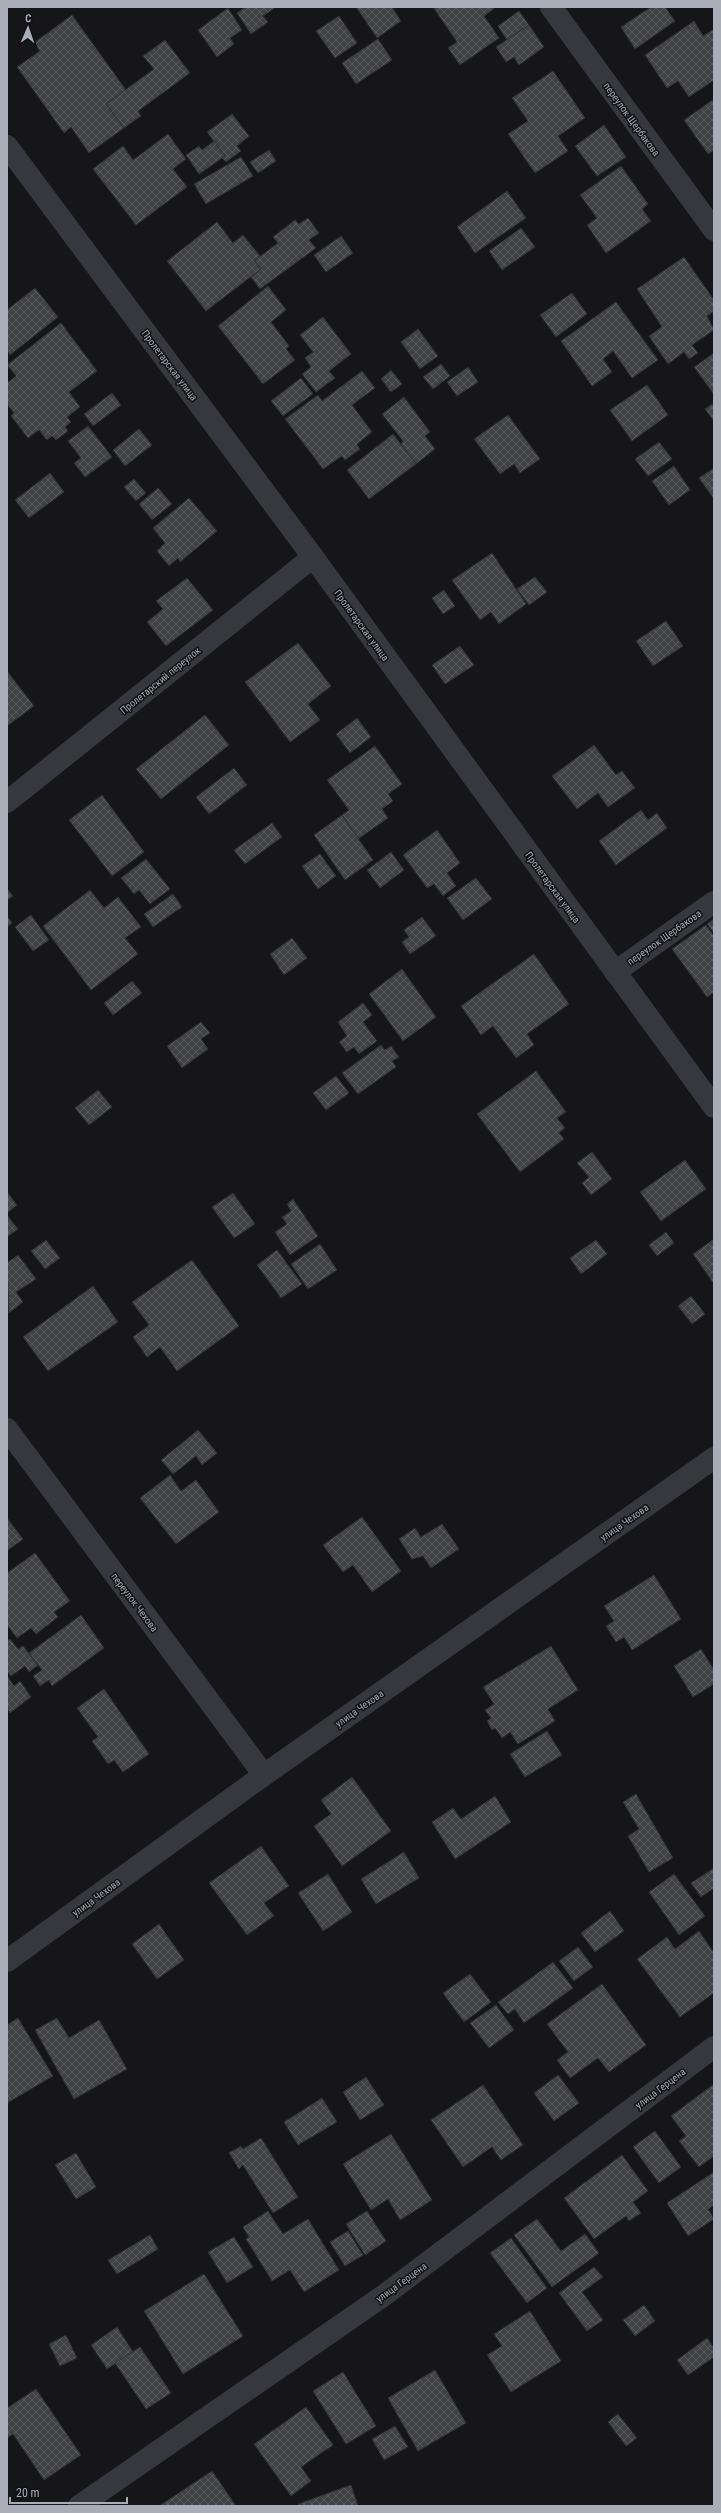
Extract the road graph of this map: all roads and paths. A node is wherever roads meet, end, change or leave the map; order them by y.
1 (551, 7) edge
2 (7, 146) edge
3 (714, 230) edge
4 (313, 557) junction
5 (7, 802) edge
6 (714, 902) edge
7 (614, 972) junction
8 (714, 1107) edge
9 (7, 1429) edge
10 (714, 1458) edge
11 (264, 1775) junction
12 (7, 1961) edge
13 (714, 2047) edge
14 (79, 2506) edge

1 - 3 street, переулок Щербакова
2 - 4 street, Пролетарская улица
4 - 5 street, Пролетарский переулок
4 - 7 street, Пролетарская улица
6 - 7 street, переулок Щербакова
7 - 8 street, Пролетарская улица
9 - 11 street, переулок Чехова
10 - 11 street, улица Чехова
11 - 12 street, улица Чехова
13 - 14 street, улица Герцена

